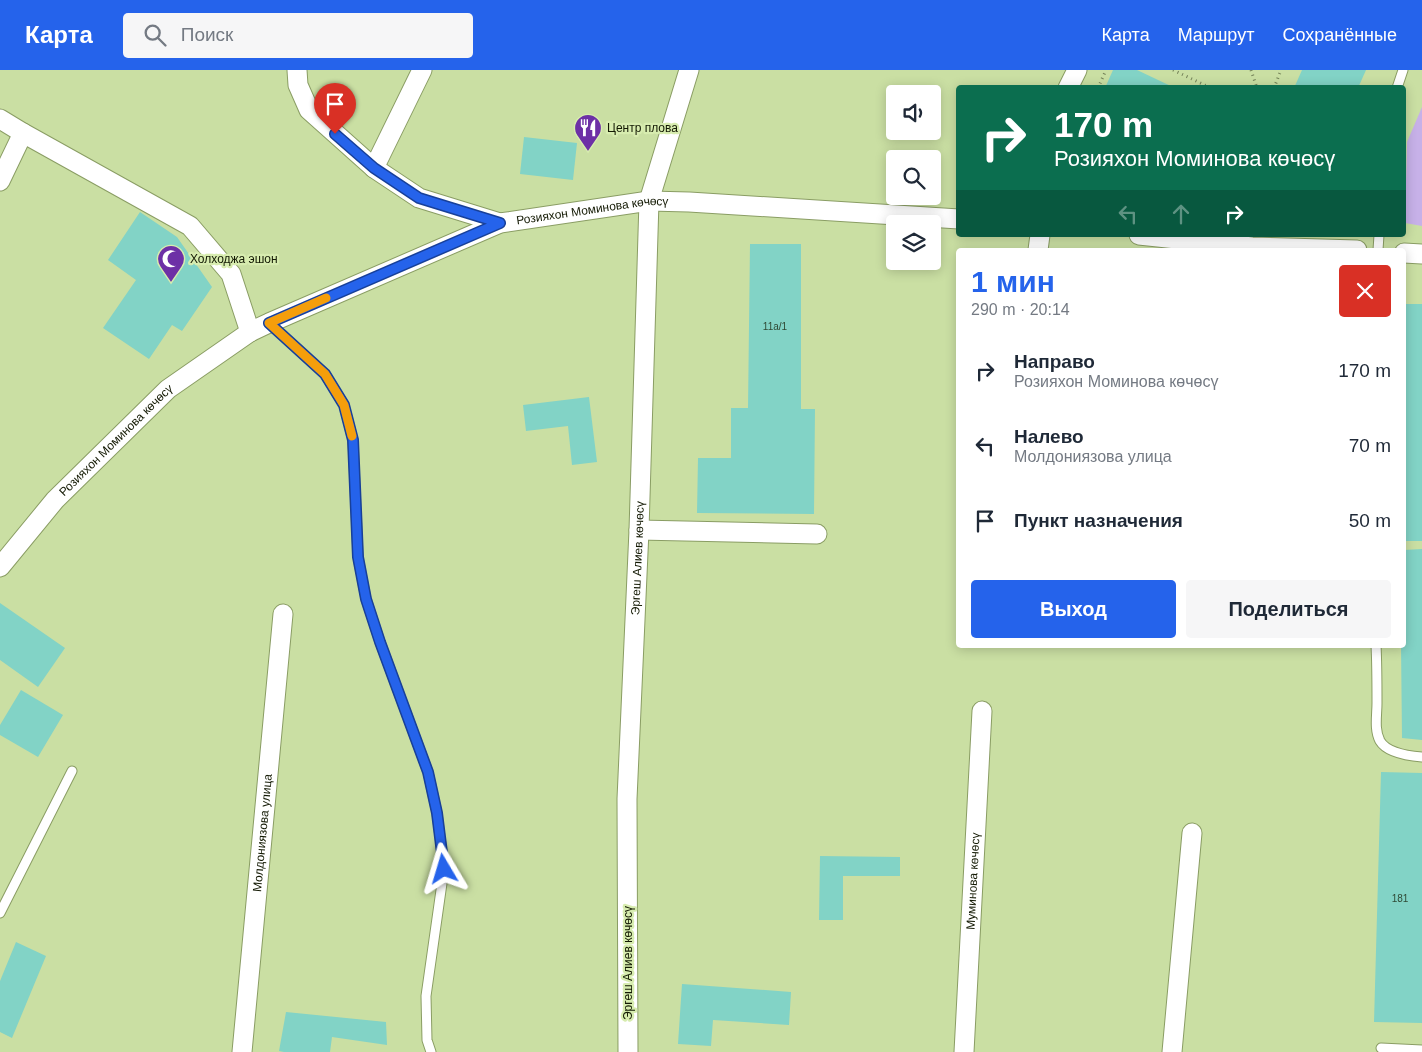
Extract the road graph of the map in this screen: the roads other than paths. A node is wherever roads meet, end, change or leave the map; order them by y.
1 (296, 70) edge
2 (422, 70) edge
3 (689, 70) edge
4 (1077, 70) edge
5 (1403, 70) edge
6 (1070, 85) edge
7 (1397, 85) edge
8 (0, 119) edge
9 (23, 133) junction
10 (374, 168) junction
11 (0, 181) edge
12 (649, 201) junction
13 (956, 219) edge
14 (500, 223) junction
15 (1155, 237) edge
16 (1244, 248) edge
17 (1406, 253) edge
18 (1422, 254) edge
19 (269, 323) junction
20 (250, 332) junction
21 (639, 530) junction
22 (817, 534) dead end
23 (0, 567) edge
24 (283, 614) dead end
25 (1376, 648) edge
26 (982, 711) dead end
27 (1422, 756) edge
28 (72, 771) dead end
29 (1192, 833) dead end
30 (0, 914) edge
31 (1380, 1048) dead end
32 (1422, 1050) edge
33 (242, 1052) edge
34 (431, 1052) edge
35 (628, 1052) edge
36 (964, 1052) edge
37 (1172, 1052) edge

1 - 10 street
2 - 10 street
3 - 12 street, Эргеш Алиев көчөсү
4 - 6 street
5 - 7 lane
8 - 9 street
9 - 11 street
9 - 20 street
10 - 14 street
12 - 13 street, Розияхон Моминова көчөсү
12 - 14 street, Розияхон Моминова көчөсү
12 - 21 street, Эргеш Алиев көчөсү
14 - 19 street, Розияхон Моминова көчөсү
15 - 16 street
17 - 18 street
19 - 20 street, Розияхон Моминова көчөсү
19 - 34 lane
20 - 23 street, Розияхон Моминова көчөсү
21 - 22 street
21 - 35 street, Эргеш Алиев көчөсү
24 - 33 street, Молдониязова улица
25 - 27 lane
26 - 36 street, Муминова көчөсү
28 - 30 lane
29 - 37 street
31 - 32 lane

